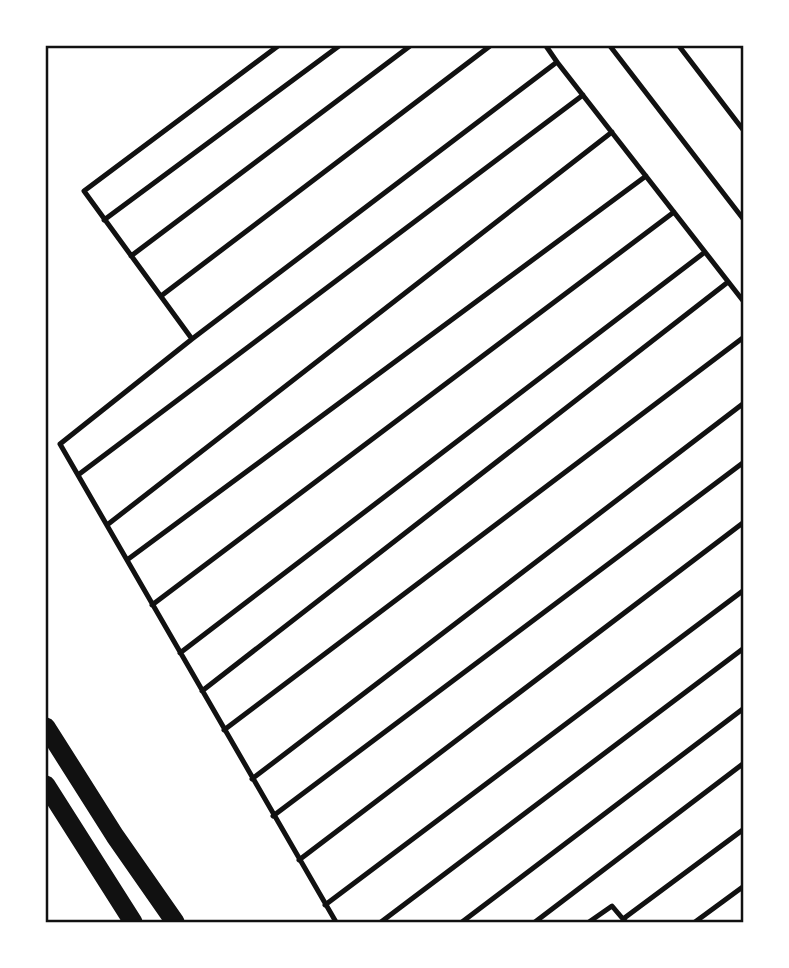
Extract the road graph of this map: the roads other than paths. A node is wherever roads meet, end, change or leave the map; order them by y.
1 (278, 46) edge
2 (340, 46) edge
3 (410, 46) edge
4 (490, 46) edge
5 (546, 46) edge
6 (610, 46) edge
7 (679, 46) edge
8 (557, 62) junction
9 (583, 95) junction
10 (744, 131) edge
11 (612, 132) junction
12 (646, 176) junction
13 (674, 212) junction
14 (744, 219) edge
15 (104, 220) junction
16 (705, 252) junction
17 (131, 256) junction
18 (728, 282) junction
19 (161, 296) junction
20 (744, 302) edge
21 (744, 337) edge
22 (192, 339) junction
23 (744, 403) edge
24 (744, 462) edge
25 (78, 475) junction
26 (744, 522) edge
27 (107, 525) junction
28 (127, 560) junction
29 (744, 590) edge
30 (152, 605) junction
31 (744, 648) edge
32 (180, 653) junction
33 (202, 691) junction
34 (744, 708) edge
35 (46, 727) edge
36 (224, 730) junction
37 (744, 763) edge
38 (252, 779) junction
39 (46, 785) edge
40 (274, 816) junction
41 (744, 829) edge
42 (299, 860) junction
43 (744, 886) edge
44 (325, 905) junction
45 (624, 921) edge
46 (133, 922) edge
47 (175, 922) edge
48 (336, 922) edge
49 (381, 922) edge
50 (462, 922) edge
51 (535, 922) edge
52 (589, 922) edge
53 (695, 922) edge

1 - 15 lane
2 - 15 lane
3 - 17 lane
4 - 19 lane
5 - 8 lane
6 - 14 lane
7 - 10 lane
8 - 9 lane
8 - 22 lane
9 - 11 lane
9 - 25 lane
11 - 12 lane
11 - 27 lane
12 - 13 lane
12 - 28 lane
13 - 16 lane
13 - 30 lane
15 - 17 lane
16 - 18 lane
16 - 32 lane
17 - 19 lane
18 - 20 lane
18 - 33 lane
19 - 22 lane
21 - 36 lane
22 - 25 lane
23 - 38 lane
24 - 40 lane
25 - 27 lane
26 - 42 lane
27 - 28 lane
28 - 30 lane
29 - 44 lane
30 - 32 lane
31 - 49 lane
32 - 33 lane
33 - 36 lane
34 - 50 lane
35 - 47 highway
36 - 38 lane
37 - 51 lane
38 - 40 lane
39 - 46 highway
40 - 42 lane
41 - 45 lane
42 - 44 lane
43 - 53 lane
44 - 48 lane
45 - 52 lane

